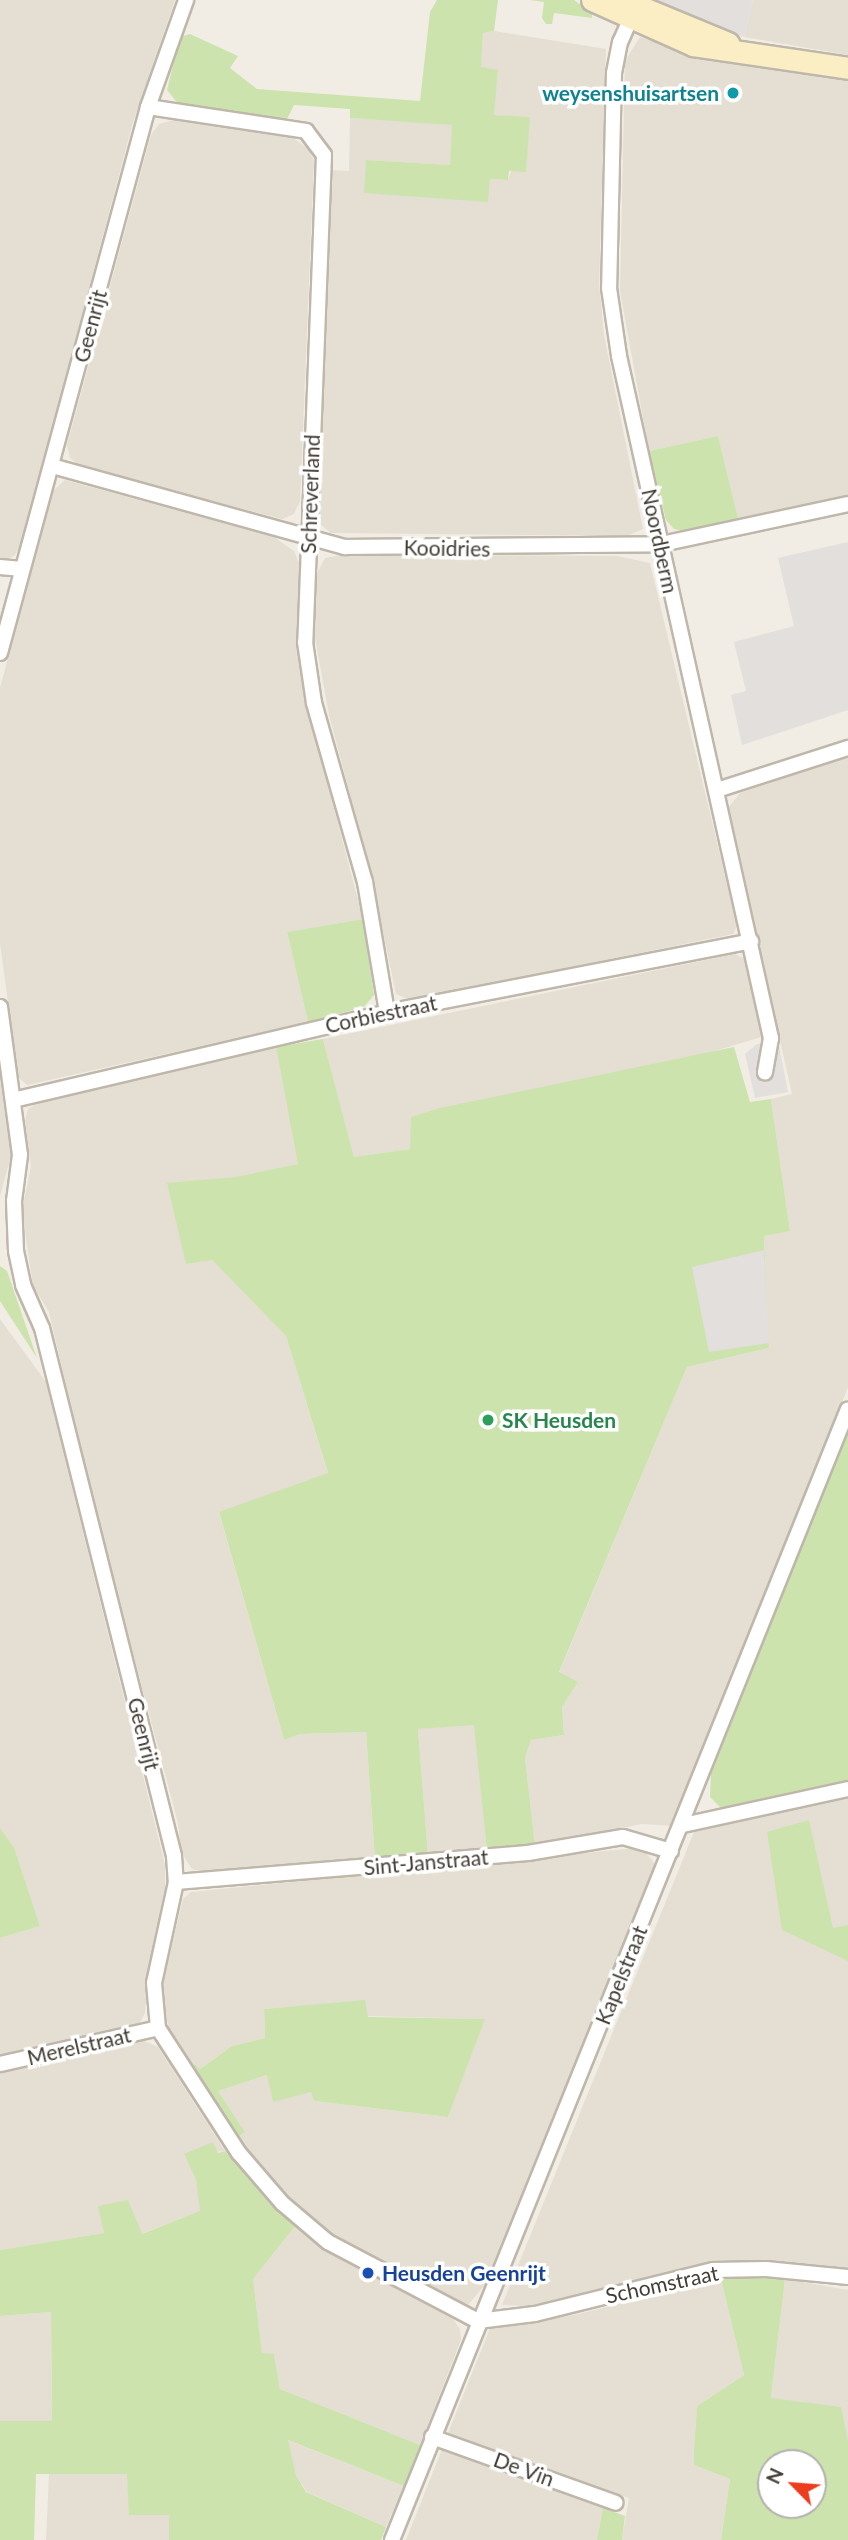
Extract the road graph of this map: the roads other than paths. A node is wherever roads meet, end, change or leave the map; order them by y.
1 (186, 0) edge
2 (592, 0) edge
3 (630, 9) edge
4 (848, 68) edge
5 (148, 107) junction
6 (52, 466) junction
7 (848, 504) edge
8 (308, 540) junction
9 (662, 544) junction
10 (0, 567) edge
11 (22, 569) junction
12 (0, 653) edge
13 (848, 748) edge
14 (717, 790) junction
15 (751, 941) junction
16 (0, 1007) edge
17 (387, 1012) junction
18 (765, 1072) dead end
19 (13, 1100) junction
20 (16, 1251) junction
21 (0, 1254) edge
22 (848, 1409) edge
23 (848, 1789) edge
24 (683, 1825) junction
25 (671, 1851) junction
26 (176, 1882) junction
27 (159, 2028) junction
28 (0, 2064) edge
29 (848, 2277) edge
30 (478, 2321) junction
31 (432, 2437) junction
32 (616, 2503) dead end
33 (392, 2540) edge

1 - 5 street, Geenrijt
2 - 3 street
3 - 4 street
3 - 9 street, Noordberm
5 - 6 street, Geenrijt
5 - 8 street, Schreverland
6 - 8 street, Kooidries
6 - 11 street, Geenrijt
7 - 9 street, Kooidries
8 - 9 street, Kooidries
8 - 17 street, Schreverland
9 - 14 street, Noordberm
10 - 11 street
11 - 12 street, Geenrijt
13 - 14 street
14 - 15 street, Noordberm
15 - 17 street, Corbiestraat
15 - 18 street, Noordberm
16 - 19 street, Geenrijt
17 - 19 street, Corbiestraat
19 - 20 street, Geenrijt
20 - 21 street
20 - 26 street, Geenrijt
22 - 24 street, Kapelstraat
23 - 24 street
24 - 25 street, Kapelstraat
25 - 26 street, Sint-Janstraat
25 - 30 street, Kapelstraat
26 - 27 street, Geenrijt
27 - 28 street, Merelstraat
27 - 30 street, Geenrijt
29 - 30 street, Schomstraat
30 - 31 street, Kapelstraat
31 - 32 street, De Vin
31 - 33 street, Kapelstraat

